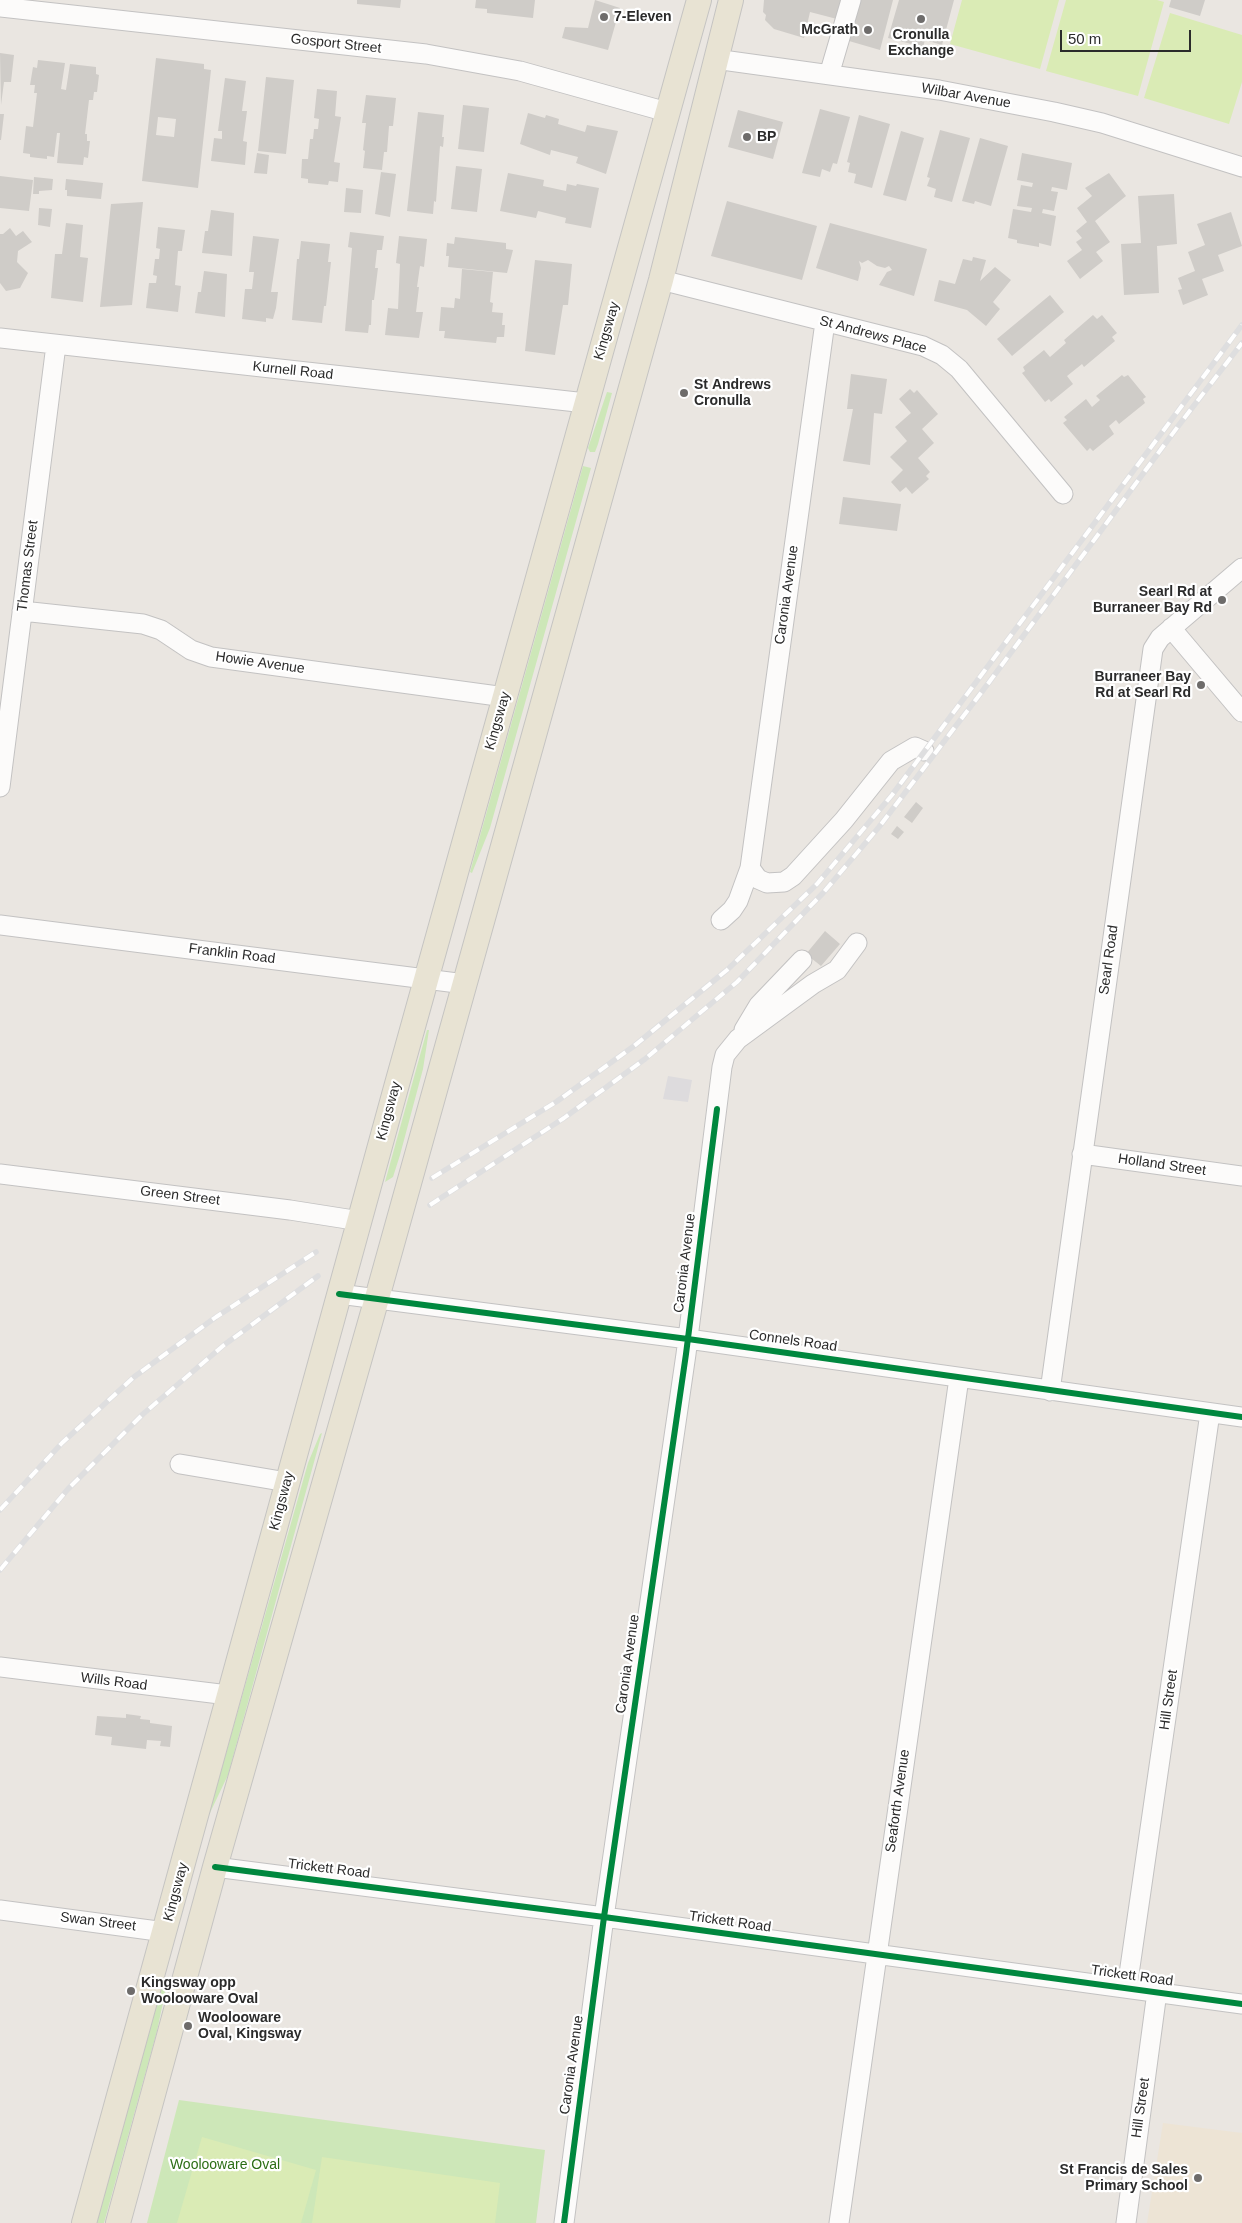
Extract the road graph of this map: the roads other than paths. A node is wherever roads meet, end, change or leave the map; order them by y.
1 (698, 0) edge
2 (731, 0) edge
3 (851, 0) edge
4 (0, 7) edge
5 (683, 53) junction
6 (716, 59) junction
7 (829, 75) junction
8 (667, 112) junction
9 (1242, 167) edge
10 (625, 270) junction
11 (661, 280) junction
12 (825, 322) junction
13 (0, 338) edge
14 (56, 345) junction
15 (586, 403) junction
16 (1063, 494) dead end
17 (1242, 568) edge
18 (22, 611) junction
19 (1171, 628) junction
20 (505, 697) junction
21 (1242, 712) edge
22 (924, 751) dead end
23 (0, 787) edge
24 (750, 868) junction
25 (721, 920) dead end
26 (0, 925) edge
27 (857, 943) dead end
28 (802, 960) dead end
29 (428, 979) junction
30 (465, 984) junction
31 (738, 1039) junction
32 (1082, 1154) junction
33 (0, 1174) edge
34 (1242, 1176) edge
35 (360, 1221) junction
36 (339, 1294) junction
37 (377, 1298) junction
38 (688, 1338) junction
39 (959, 1378) junction
40 (1050, 1391) junction
41 (1210, 1413) junction
42 (1242, 1417) edge
43 (180, 1464) dead end
44 (287, 1482) junction
45 (0, 1667) edge
46 (228, 1696) junction
47 (215, 1867) junction
48 (0, 1910) edge
49 (604, 1917) junction
50 (165, 1932) junction
51 (196, 1938) junction
52 (876, 1954) junction
53 (1128, 1988) junction
54 (1158, 1992) junction
55 (1242, 2004) edge
56 (84, 2223) edge
57 (118, 2223) edge
58 (564, 2223) edge
59 (839, 2223) edge
60 (1126, 2223) edge

1 - 5 main road, Kingsway
2 - 6 main road
3 - 7 street
4 - 8 street, Gosport Street
5 - 6 main road, Wilbar Avenue
5 - 8 main road, Kingsway
6 - 7 street, Wilbar Avenue
6 - 11 main road
7 - 9 street, Wilbar Avenue
8 - 10 main road, Kingsway
10 - 11 main road, St Andrews Place
10 - 15 main road, Kingsway
11 - 12 street, St Andrews Place
11 - 30 main road
12 - 16 street, St Andrews Place
12 - 24 street, Caronia Avenue
13 - 14 street, Kurnell Road
14 - 15 street, Kurnell Road
14 - 18 street, Thomas Street
15 - 20 main road, Kingsway
17 - 19 street, Searl Road
18 - 20 street, Howie Avenue
18 - 23 street, Thomas Street
19 - 21 street
19 - 32 street, Searl Road
20 - 29 main road, Kingsway
22 - 24 street
24 - 25 street, Caronia Avenue
26 - 29 street, Franklin Road
27 - 31 street
28 - 31 street, Caronia Avenue
29 - 30 street, Franklin Road
29 - 35 main road, Kingsway
30 - 37 main road
31 - 38 street, Caronia Avenue
32 - 34 street, Holland Street
32 - 40 street, Searl Road
33 - 35 street, Green Street
35 - 36 main road, Kingsway
36 - 37 street, Connels Road
36 - 44 main road, Kingsway
37 - 38 street, Connels Road
37 - 47 main road
38 - 39 street, Connels Road
38 - 49 street, Caronia Avenue
39 - 40 street, Connels Road
39 - 52 street, Seaforth Avenue
40 - 41 street, Connels Road
41 - 42 street, Connels Road
41 - 53 street, Hill Street
43 - 44 street
44 - 46 main road, Kingsway
45 - 46 street, Wills Road
46 - 50 main road, Kingsway
47 - 49 street, Trickett Road
47 - 51 main road
48 - 50 street, Swan Street
49 - 52 street, Trickett Road
49 - 58 street, Caronia Avenue
50 - 51 main road, Swan Street
50 - 56 main road, Kingsway
51 - 57 main road
52 - 53 street, Trickett Road
52 - 59 street, Seaforth Avenue
53 - 54 street, Trickett Road
54 - 55 street, Trickett Road
54 - 60 street, Hill Street

